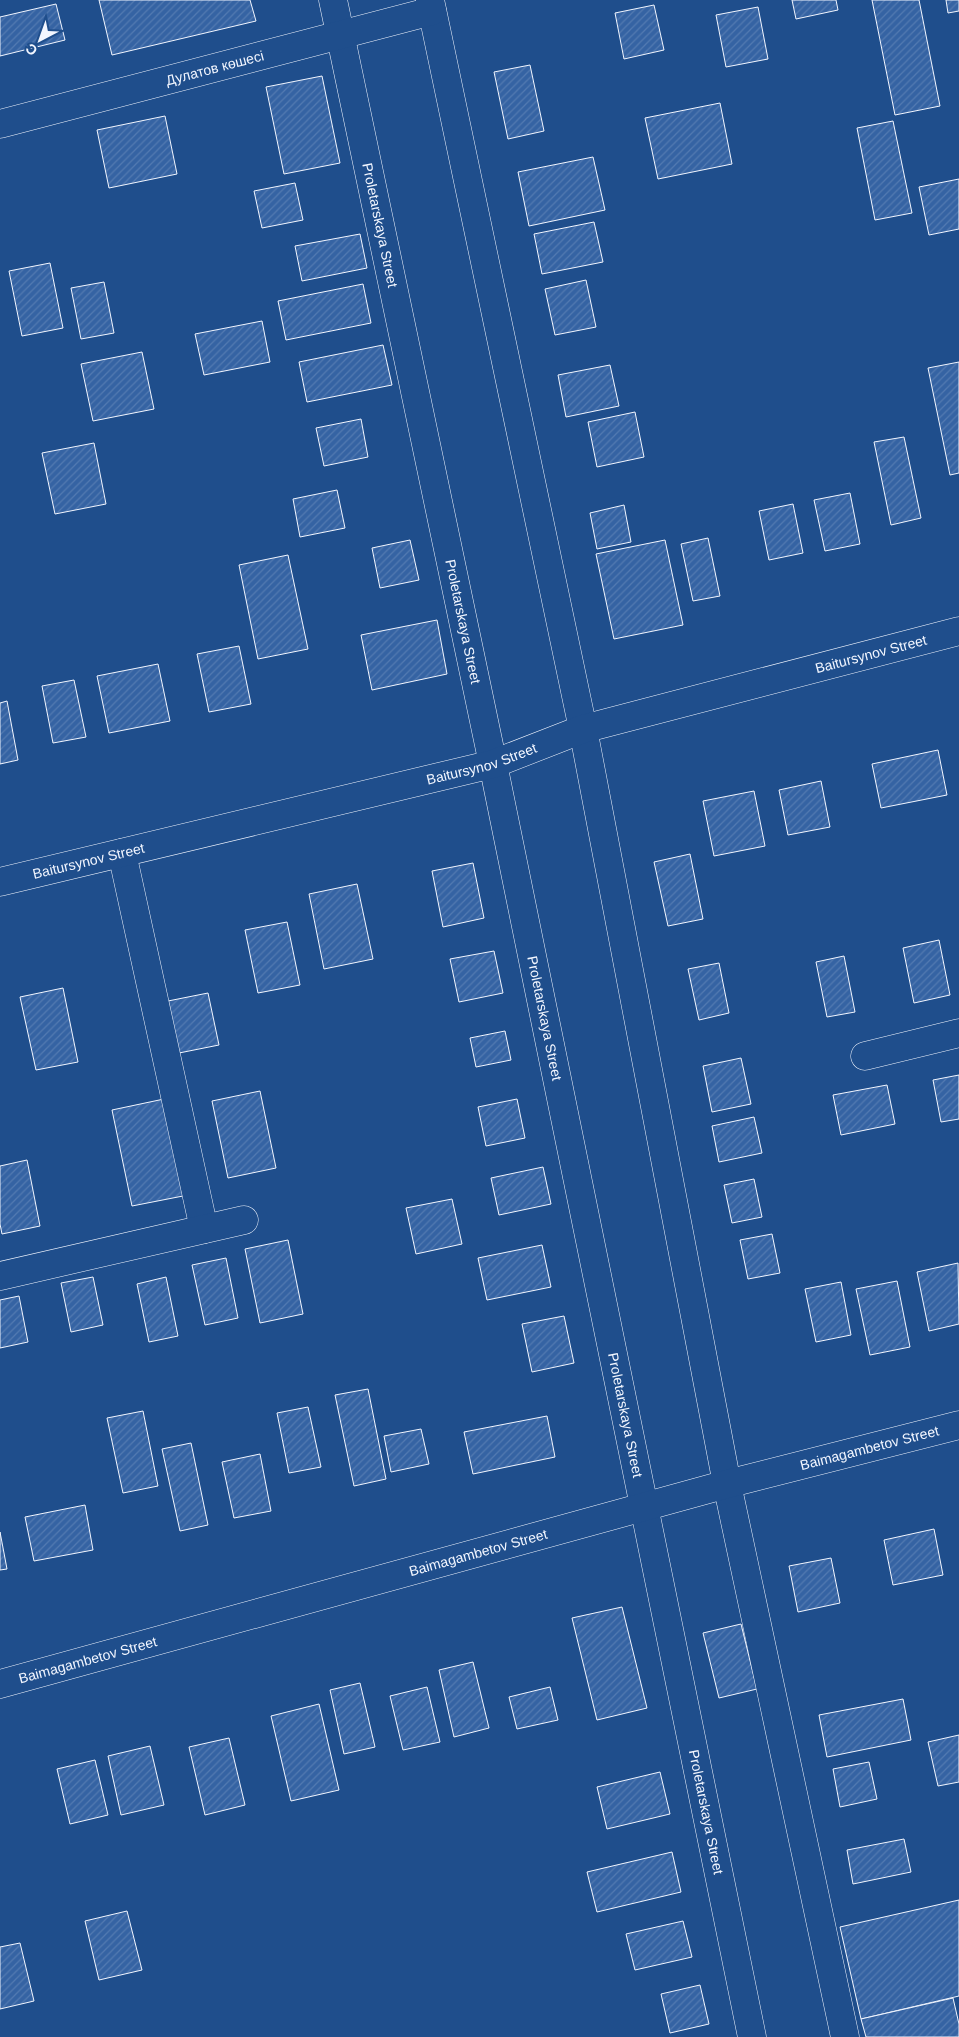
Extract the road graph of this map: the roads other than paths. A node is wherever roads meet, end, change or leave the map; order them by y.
1 (333, 0) edge
2 (431, 6) edge
3 (340, 35) junction
4 (0, 124) edge
5 (959, 631) edge
6 (583, 728) junction
7 (494, 764) junction
8 (122, 853) junction
9 (0, 882) edge
10 (959, 1033) edge
11 (865, 1056) dead end
12 (244, 1220) dead end
13 (204, 1229) junction
14 (0, 1276) edge
15 (959, 1425) edge
16 (727, 1484) junction
17 (645, 1507) junction
18 (0, 1684) edge
19 (752, 2037) edge
20 (845, 2037) edge

1 - 3 street, Proletarskaya Street
2 - 3 street, Дулатов көшесі
2 - 6 street
3 - 4 street, Дулатов көшесі
3 - 7 street, Proletarskaya Street
5 - 6 street, Baitursynov Street
6 - 7 street, Baitursynov Street
6 - 16 street
7 - 8 street, Baitursynov Street
7 - 17 street, Proletarskaya Street
8 - 9 street, Baitursynov Street
8 - 13 street
10 - 11 street
12 - 13 street
13 - 14 street
15 - 16 street, Baimagambetov Street
16 - 17 street, Baimagambetov Street
16 - 20 street
17 - 18 street, Baimagambetov Street
17 - 19 street, Proletarskaya Street

